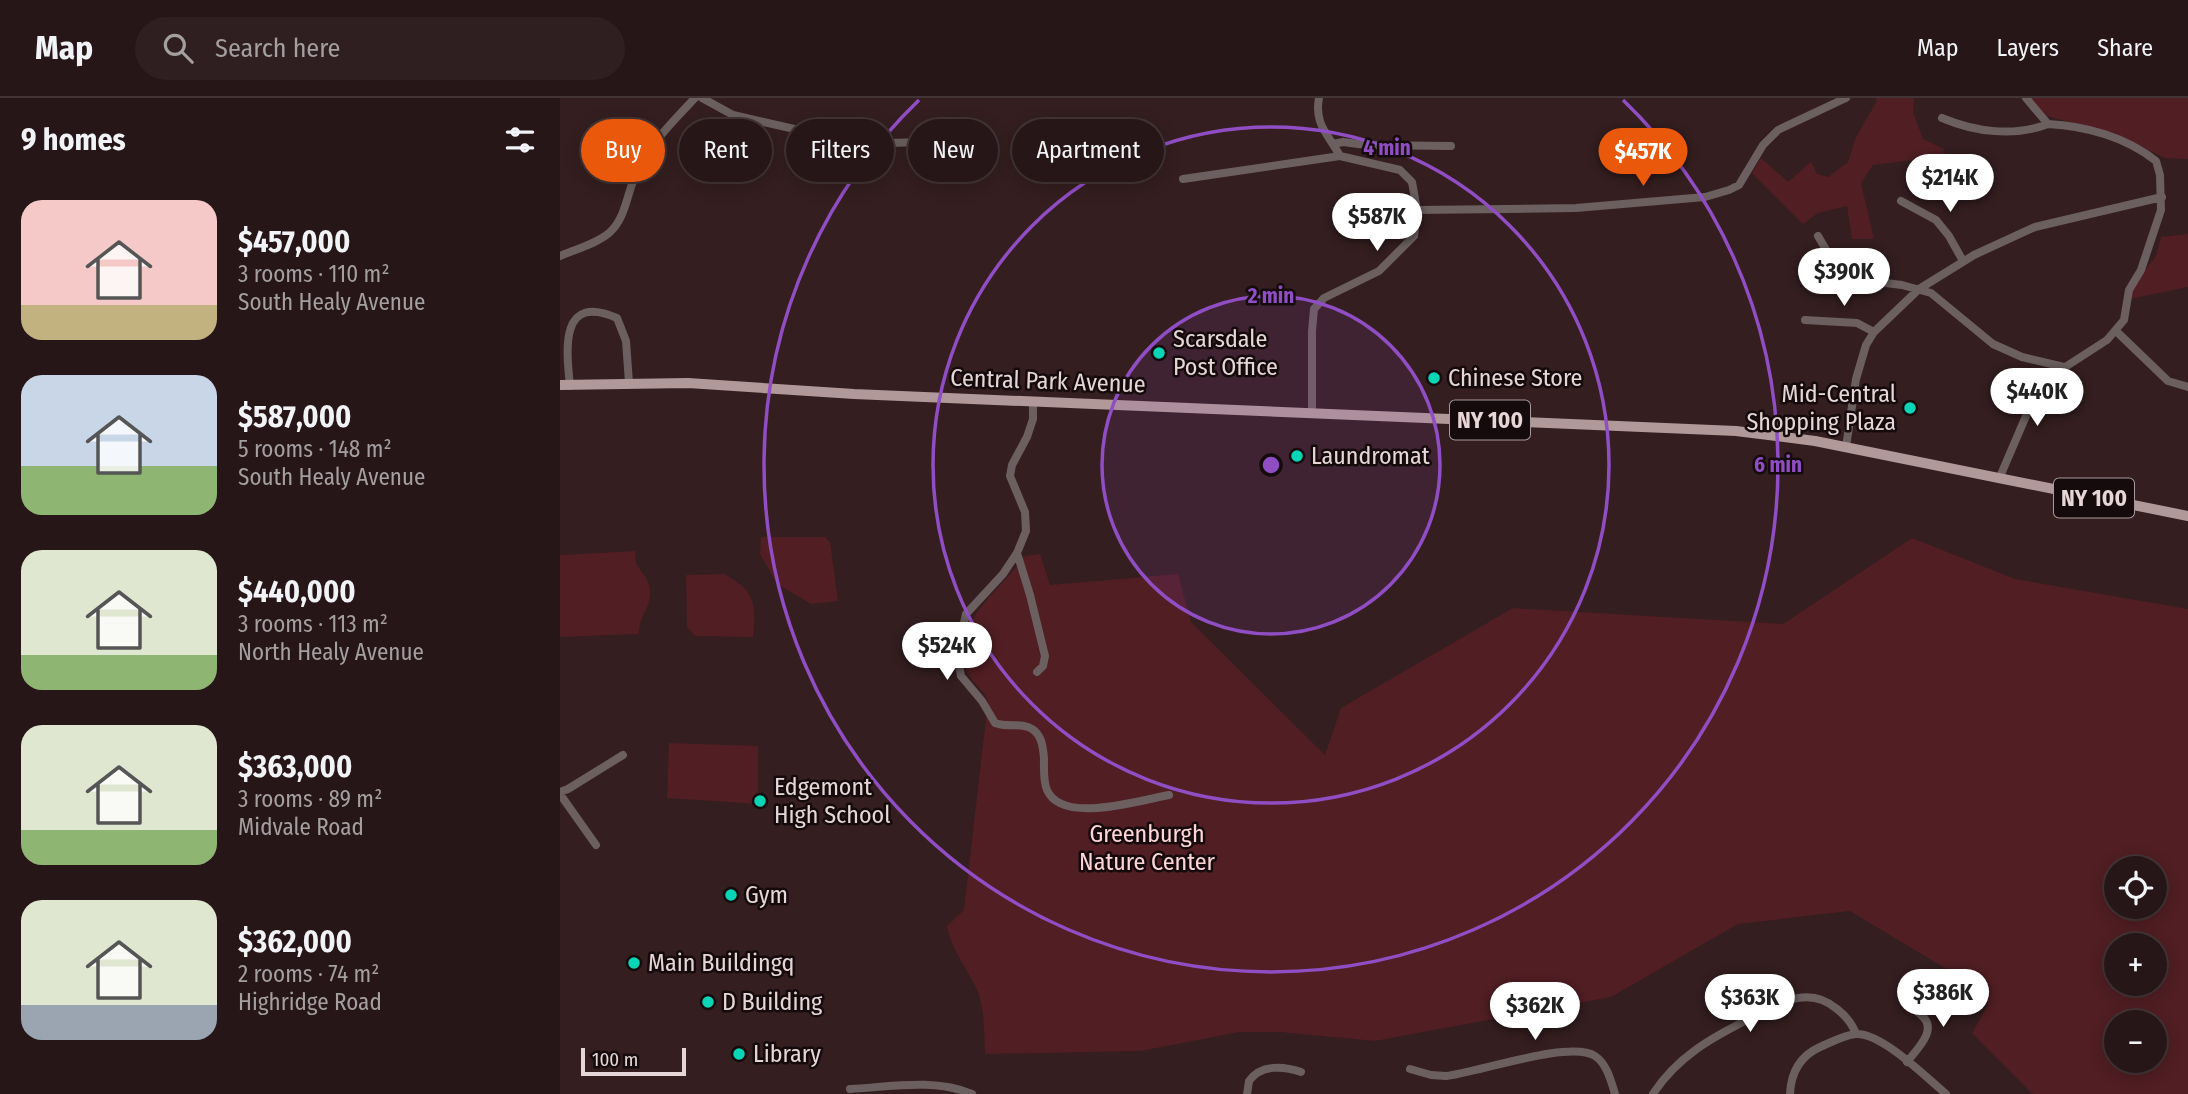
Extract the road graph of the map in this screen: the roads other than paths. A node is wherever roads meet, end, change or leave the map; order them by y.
1 (695, 98) edge
2 (702, 98) edge
3 (1319, 98) edge
4 (1846, 98) edge
5 (2026, 98) edge
6 (1942, 118) dead end
7 (2048, 124) junction
8 (908, 142) edge
9 (1333, 144) junction
10 (1451, 146) dead end
11 (1340, 156) junction
12 (1183, 179) dead end
13 (2162, 197) junction
14 (1901, 201) dead end
15 (1417, 210) junction
16 (1818, 236) dead end
17 (560, 256) edge
18 (1963, 261) junction
19 (1919, 289) junction
20 (1805, 320) dead end
21 (2116, 331) junction
22 (1874, 332) junction
23 (2064, 367) junction
24 (629, 383) junction
25 (563, 387) edge
26 (2188, 387) edge
27 (1033, 401) junction
28 (1312, 413) junction
29 (1846, 447) junction
30 (1999, 479) junction
31 (2188, 516) edge
32 (1017, 553) junction
33 (1037, 672) dead end
34 (623, 755) dead end
35 (560, 793) edge
36 (1169, 795) dead end
37 (596, 845) dead end
38 (1905, 993) dead end
39 (1856, 1034) junction
40 (1907, 1062) junction
41 (1410, 1069) dead end
42 (1301, 1072) dead end
43 (850, 1089) dead end
44 (972, 1094) edge
45 (1247, 1094) edge
46 (1615, 1094) edge
47 (1653, 1094) edge
48 (1790, 1094) edge
49 (1946, 1094) edge

1 - 17 street
2 - 8 street
3 - 9 street
4 - 15 street
5 - 7 street
6 - 7 street
7 - 13 street
9 - 10 street
9 - 11 street
11 - 12 street
11 - 15 street
13 - 18 street
13 - 21 street
14 - 18 street
15 - 28 street
16 - 19 street
18 - 19 street
19 - 22 street
19 - 23 street
20 - 22 street
21 - 23 street
21 - 26 street
22 - 29 street
23 - 30 street
24 - 25 main road, Central Park Avenue / NY 100
24 - 25 street
24 - 27 main road, Central Park Avenue / NY 100
27 - 28 main road, Central Park Avenue / NY 100
27 - 32 street
28 - 29 main road, Central Park Avenue / NY 100
29 - 30 main road, Central Park Avenue / NY 100
30 - 31 main road, Central Park Avenue / NY 100
32 - 33 street
32 - 36 street
34 - 35 street
35 - 37 street
38 - 40 street
39 - 40 street
39 - 47 street
39 - 48 street
40 - 49 street
41 - 46 street
42 - 45 street
43 - 44 street

